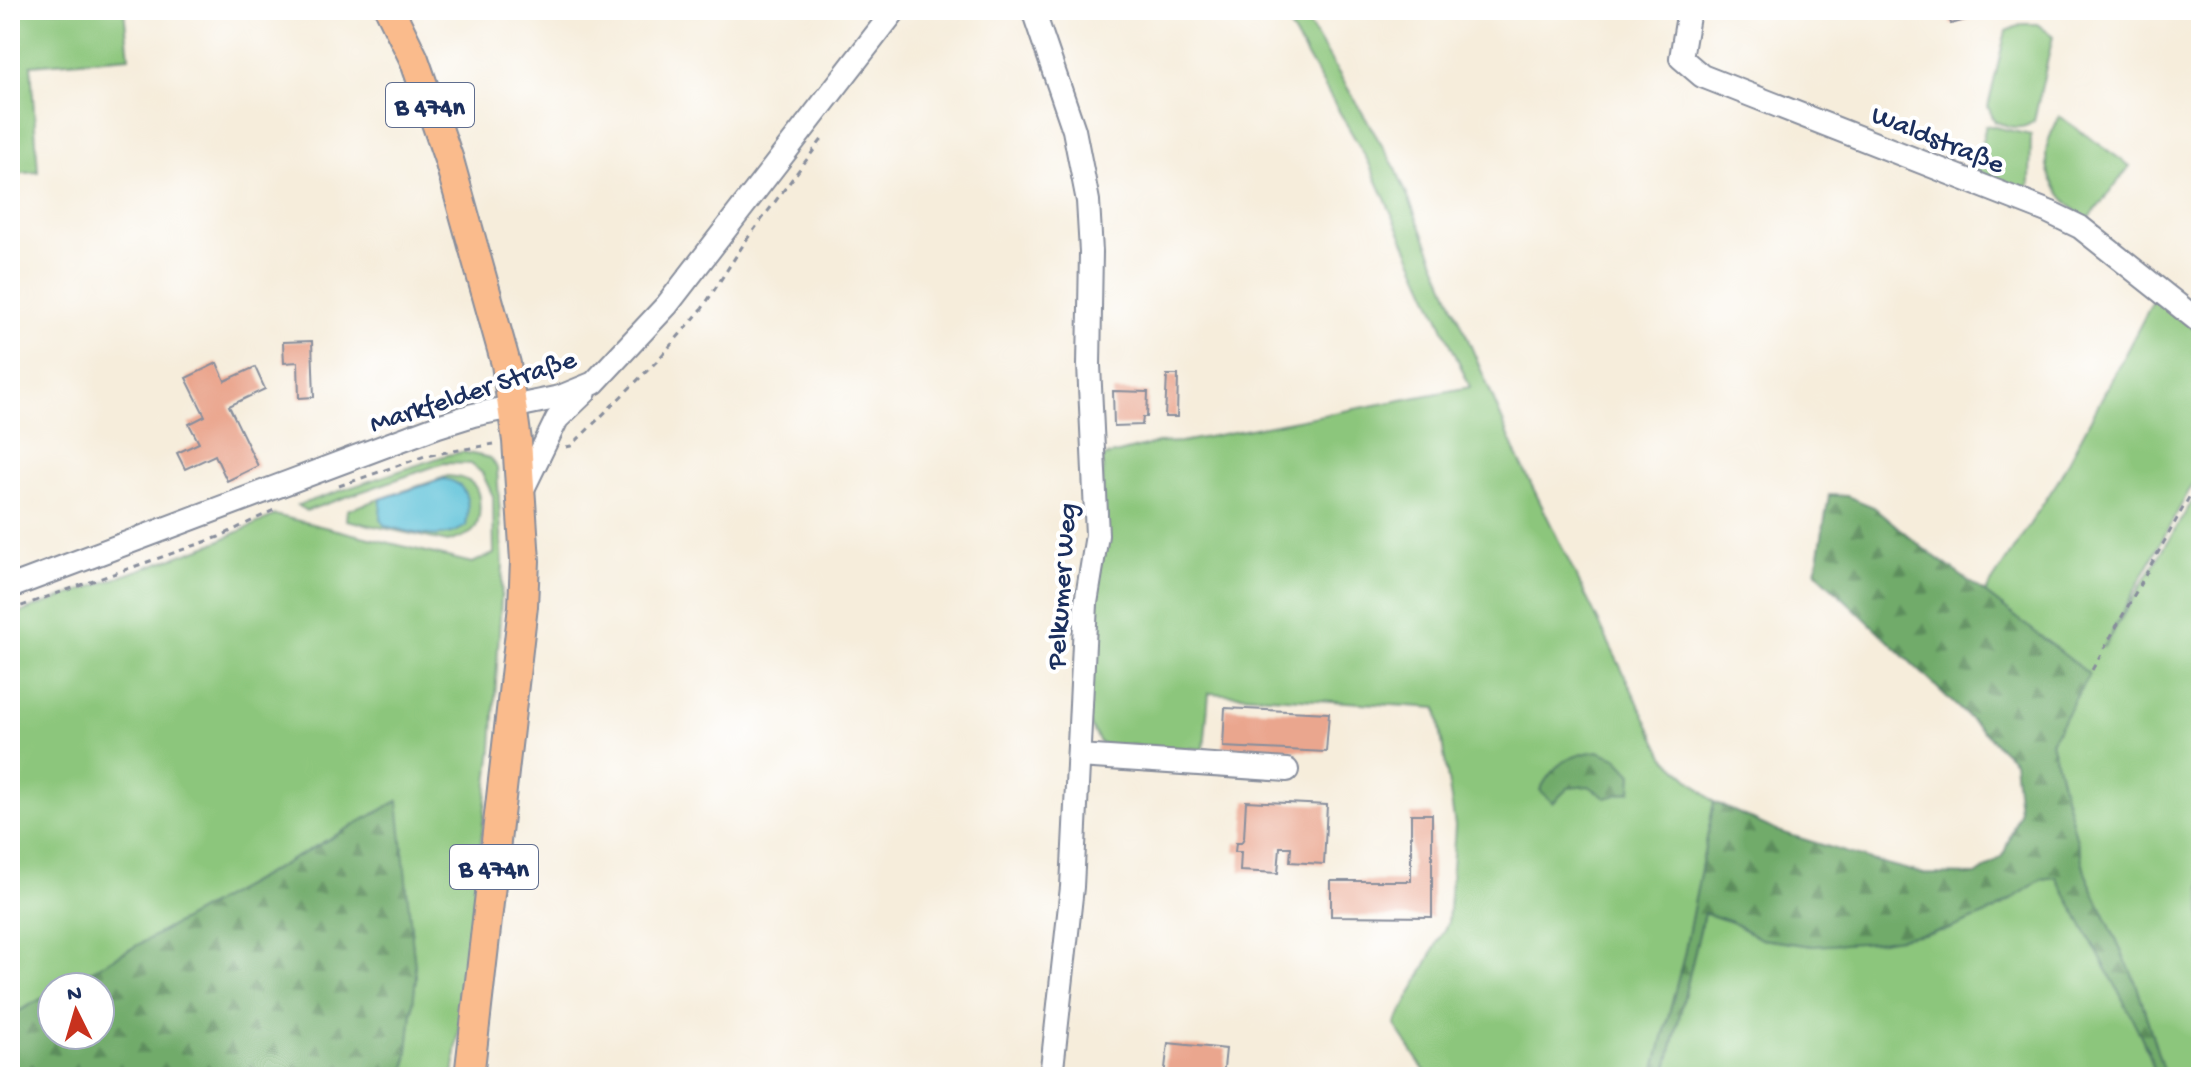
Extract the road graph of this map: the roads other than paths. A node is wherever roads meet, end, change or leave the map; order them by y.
1 (390, 10) edge
2 (895, 10) edge
3 (1033, 10) edge
4 (1689, 10) edge
5 (2201, 323) edge
6 (594, 383) junction
7 (513, 407) junction
8 (520, 494) junction
9 (10, 587) edge
10 (1079, 756) junction
11 (1287, 770) dead end
12 (469, 1077) edge
13 (1051, 1077) edge

1 - 7 main road, B 474n
2 - 6 street, Markfelder Straße
3 - 10 street, Pelkumer Weg
4 - 5 street, Waldstraße
6 - 7 street, Markfelder Straße
6 - 8 street
7 - 8 main road, B 474n
7 - 9 street, Markfelder Straße
8 - 12 main road, B 474n
10 - 11 street
10 - 13 street, Pelkumer Weg

